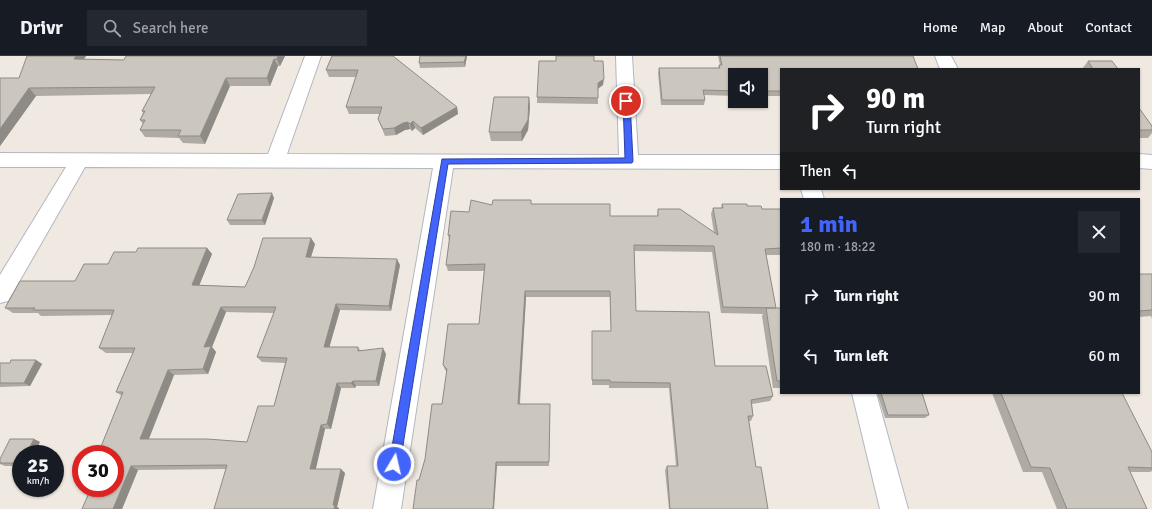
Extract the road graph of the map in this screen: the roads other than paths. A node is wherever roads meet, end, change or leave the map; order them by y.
1 (313, 56) edge
2 (624, 56) edge
3 (943, 56) edge
4 (949, 68) edge
5 (0, 160) edge
6 (80, 160) junction
7 (275, 160) junction
8 (444, 161) junction
9 (629, 161) junction
10 (780, 162) edge
11 (1140, 162) edge
12 (1152, 162) edge
13 (0, 294) edge
14 (864, 394) edge
15 (387, 509) edge
16 (894, 509) edge

1 - 7 street
2 - 9 street
3 - 4 street
5 - 6 street
6 - 7 street
6 - 13 street
7 - 8 street
8 - 9 street
8 - 15 street
9 - 10 street
11 - 12 street
14 - 16 street

